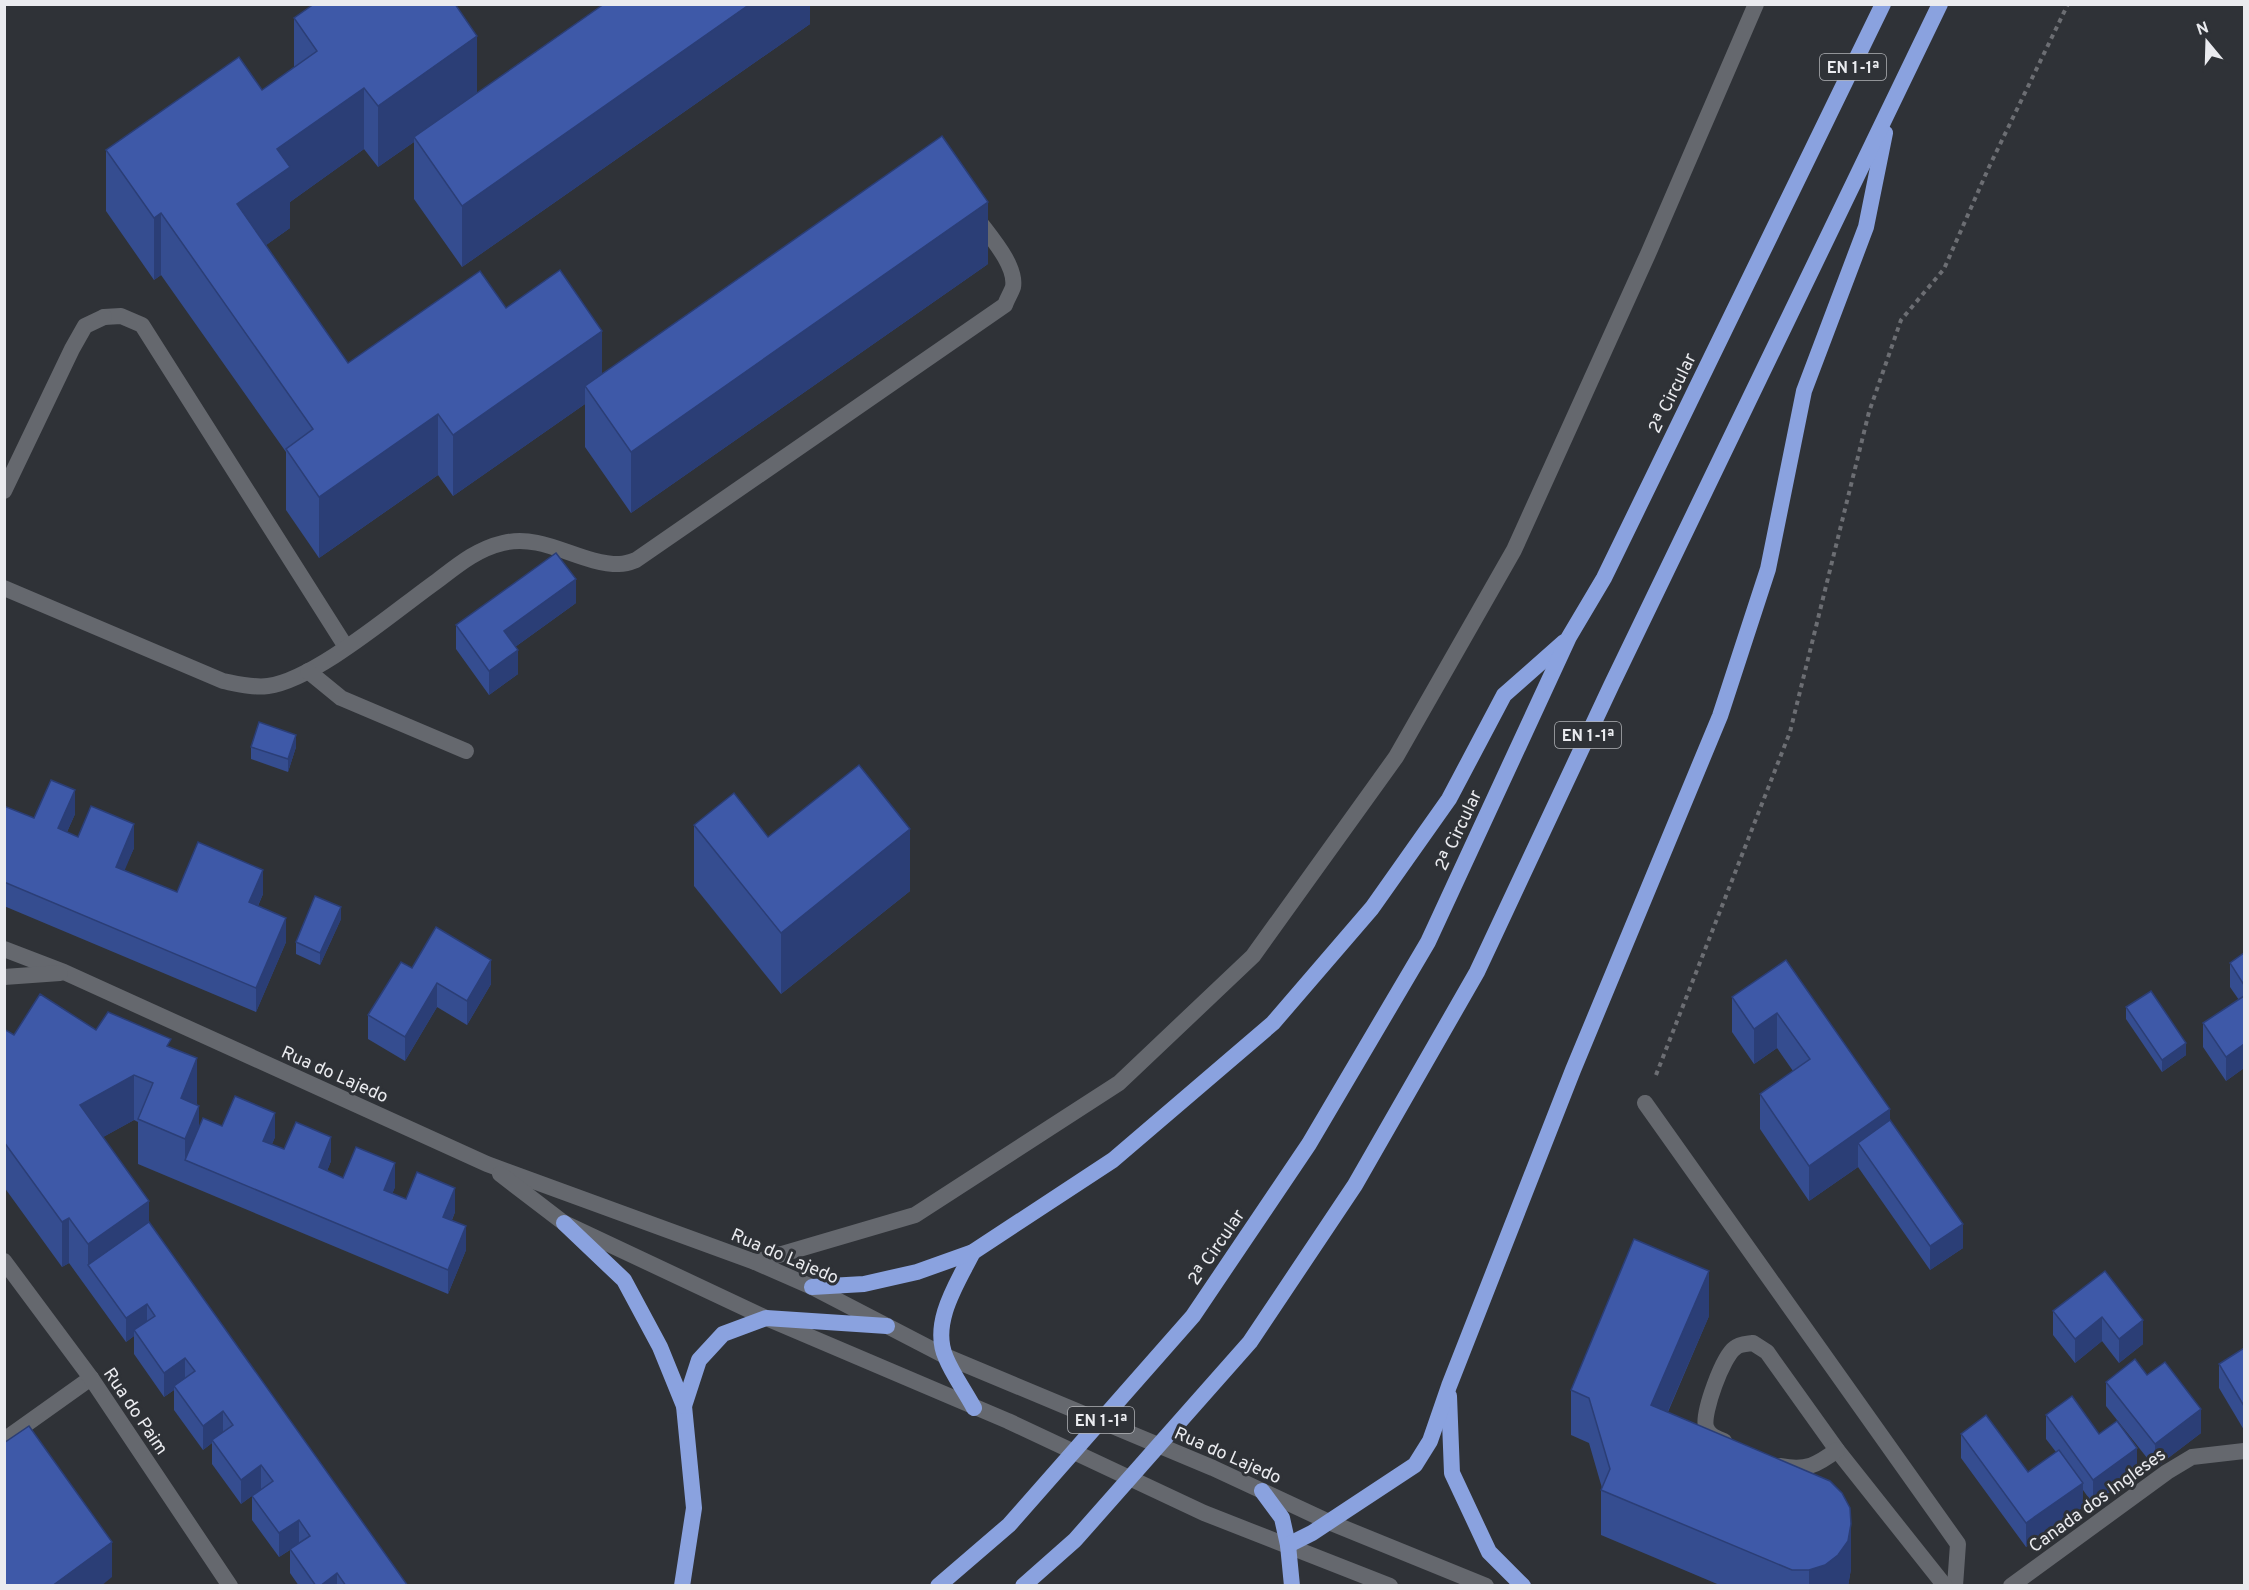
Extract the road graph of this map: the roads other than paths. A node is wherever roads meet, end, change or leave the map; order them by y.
1 (1756, 4) edge
2 (1883, 4) edge
3 (1940, 4) edge
4 (1890, 108) junction
5 (967, 204) edge
6 (4, 490) edge
7 (4, 588) edge
8 (1569, 637) junction
9 (346, 648) junction
10 (308, 671) junction
11 (466, 751) dead end
12 (4, 949) edge
13 (64, 972) junction
14 (4, 977) edge
15 (1645, 1103) road end
16 (487, 1164) junction
17 (564, 1223) junction
18 (973, 1252) junction
19 (4, 1261) edge
20 (755, 1262) junction
21 (812, 1287) junction
22 (766, 1318) junction
23 (886, 1326) junction
24 (945, 1356) junction
25 (91, 1378) junction
26 (1449, 1386) junction
27 (684, 1406) junction
28 (974, 1407) junction
29 (4, 1440) edge
30 (1740, 1448) edge
31 (1837, 1450) junction
32 (2244, 1451) edge
33 (1768, 1461) edge
34 (1262, 1491) junction
35 (1329, 1521) junction
36 (1288, 1545) junction
37 (230, 1586) edge
38 (682, 1586) edge
39 (939, 1586) edge
40 (1023, 1586) edge
41 (1292, 1586) edge
42 (1390, 1586) edge
43 (1486, 1586) edge
44 (1522, 1586) edge
45 (1945, 1586) edge
46 (1955, 1586) edge
47 (2011, 1586) edge

1 - 20 street
2 - 8 highway, 2ª Circular / EN 1-1ª
3 - 4 highway, EN 1-1ª
4 - 26 highway
4 - 40 highway, EN 1-1ª
5 - 9 street
6 - 9 street
7 - 10 street
8 - 18 highway
8 - 39 highway, 2ª Circular / EN 1-1ª
9 - 10 street
10 - 11 street
12 - 13 street, Rua do Lajedo
13 - 14 street, Rua do Lajedo
13 - 16 street, Rua do Lajedo
15 - 46 street
16 - 17 street
16 - 20 street, Rua do Lajedo
17 - 22 street
17 - 27 highway
18 - 21 highway
18 - 24 highway
19 - 25 street, Rua do Paim
20 - 21 street, Rua do Lajedo
21 - 23 street, Rua do Lajedo
22 - 23 highway
22 - 27 highway
22 - 28 street
23 - 24 street, Rua do Lajedo
24 - 28 highway
24 - 34 street, Rua do Lajedo
25 - 29 street
25 - 37 street, Rua do Paim
26 - 35 highway
26 - 44 highway
27 - 38 highway
28 - 36 street
30 - 31 street
31 - 33 street
31 - 45 street
32 - 47 street, Canada dos Ingleses
34 - 35 street, Rua do Lajedo
34 - 36 highway
35 - 36 highway
35 - 43 street, Rua do Lajedo
36 - 41 highway
36 - 42 street

